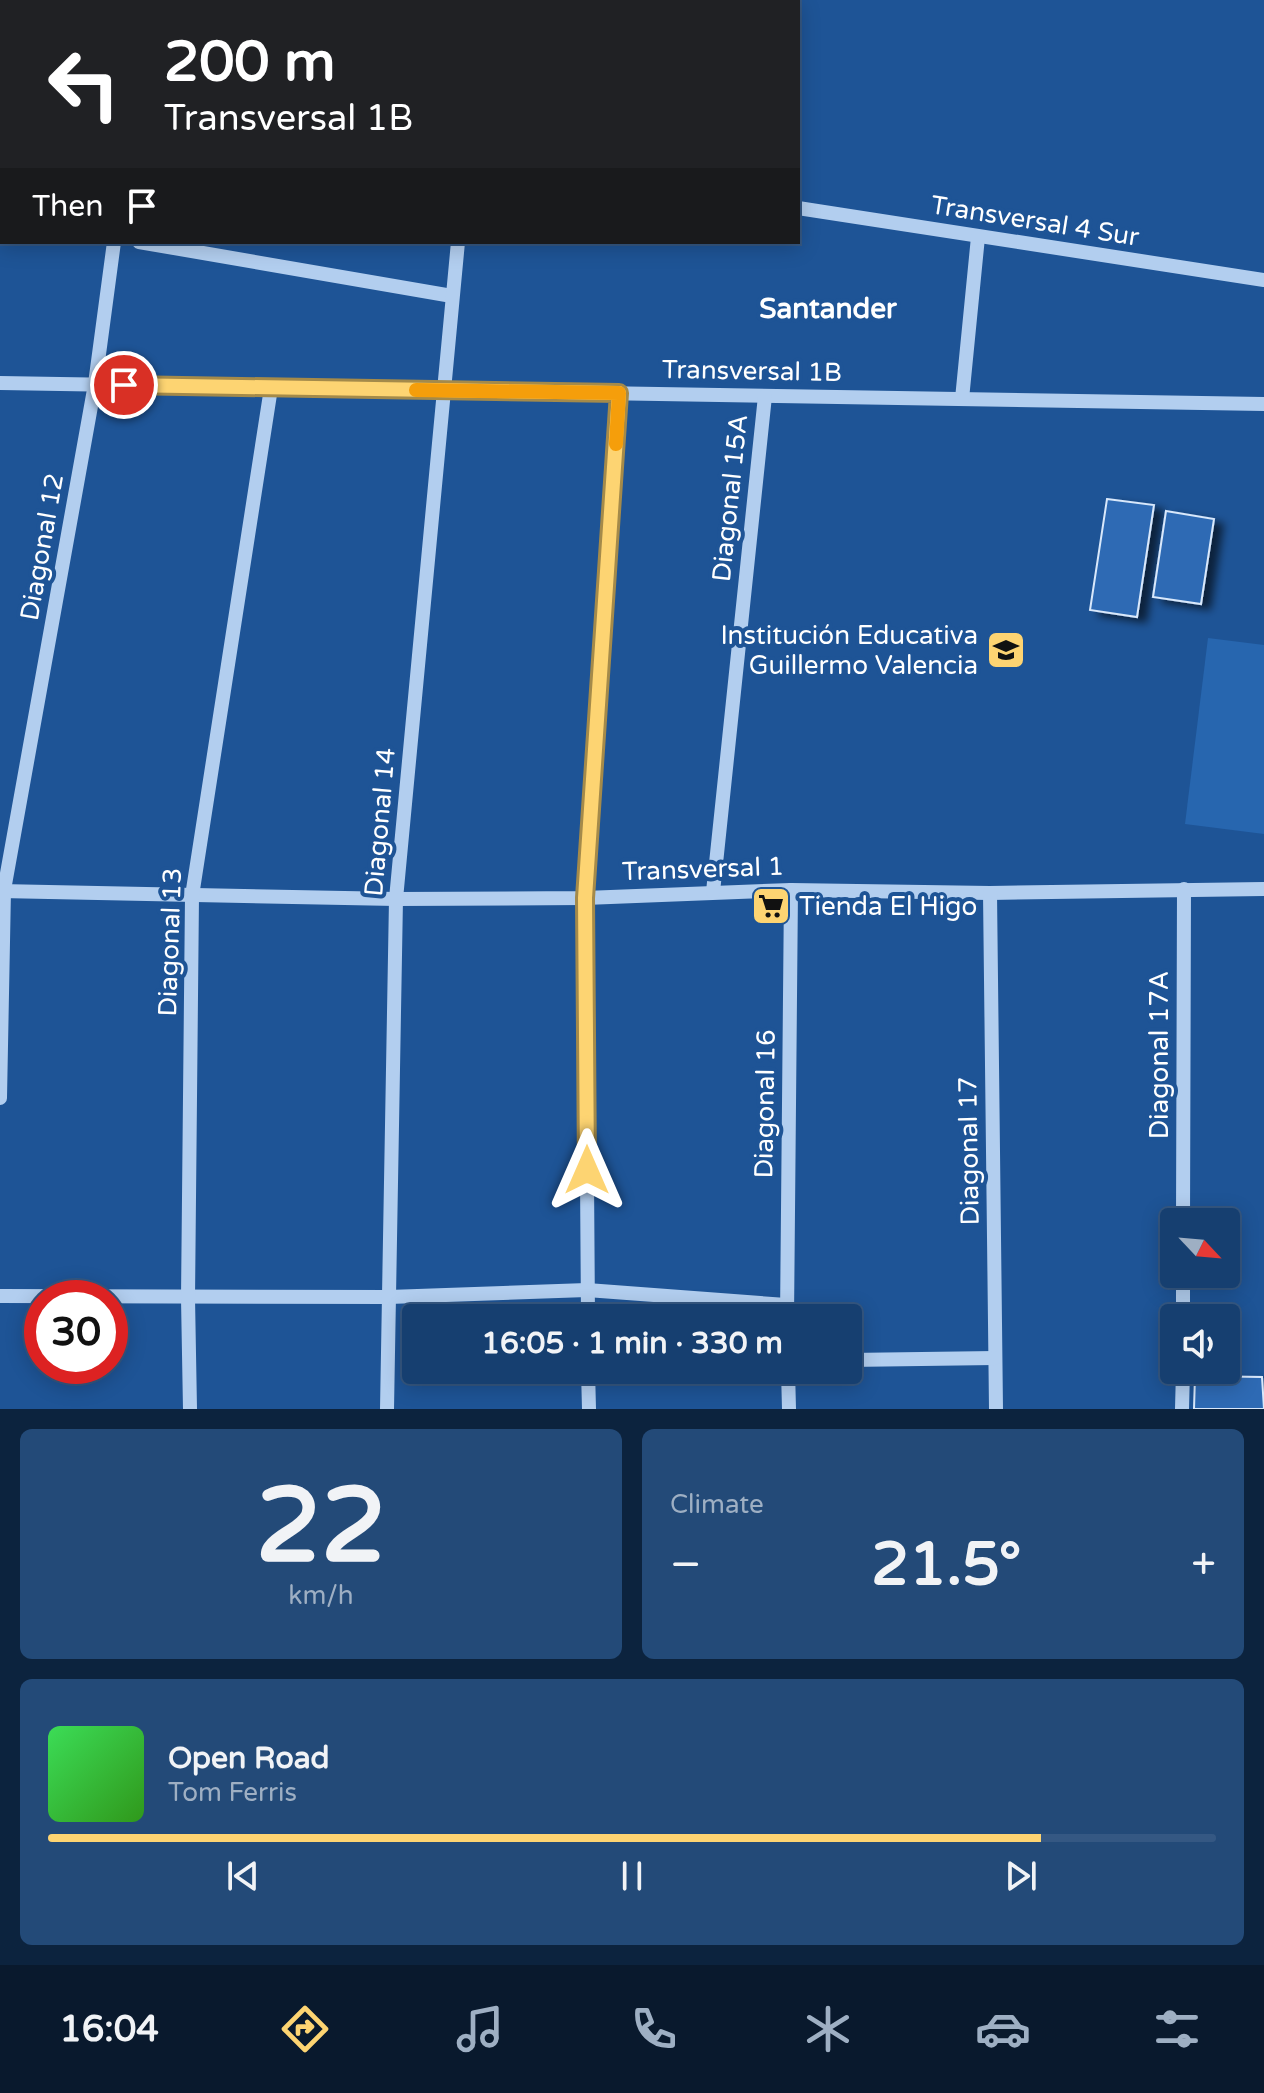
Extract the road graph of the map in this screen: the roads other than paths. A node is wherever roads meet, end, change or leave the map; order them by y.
1 (800, 208) edge
2 (978, 237) junction
3 (114, 244) edge
4 (151, 244) edge
5 (458, 244) edge
6 (1264, 280) edge
7 (452, 296) junction
8 (0, 383) edge
9 (95, 384) junction
10 (271, 388) junction
11 (446, 390) junction
12 (619, 393) junction
13 (765, 396) junction
14 (962, 399) junction
15 (1264, 404) edge
16 (1184, 889) junction
17 (1264, 889) edge
18 (2, 890) edge
19 (791, 890) junction
20 (713, 892) junction
21 (990, 893) junction
22 (192, 896) junction
23 (585, 898) junction
24 (396, 899) junction
25 (0, 1098) edge
26 (1183, 1208) edge
27 (587, 1290) junction
28 (0, 1296) edge
29 (389, 1297) junction
30 (188, 1298) junction
31 (588, 1304) edge
32 (714, 1304) edge
33 (787, 1304) edge
34 (995, 1358) junction
35 (862, 1360) edge
36 (588, 1384) edge
37 (788, 1384) edge
38 (1183, 1384) edge
39 (190, 1409) edge
40 (387, 1409) edge
41 (589, 1409) edge
42 (789, 1409) edge
43 (996, 1409) edge
44 (1182, 1409) edge

1 - 2 street, Transversal 4 Sur
2 - 6 street, Transversal 4 Sur
2 - 14 street
3 - 9 street, Diagonal 12
4 - 7 street
5 - 7 street, Diagonal 14
7 - 11 street, Diagonal 14
8 - 9 street, Transversal 1B
9 - 10 street, Transversal 1B
9 - 18 street, Diagonal 12
10 - 11 street, Transversal 1B
10 - 22 street, Diagonal 13
11 - 12 street, Transversal 1B
11 - 24 street, Diagonal 14
12 - 13 street, Transversal 1B
12 - 23 street
13 - 14 street, Transversal 1B
13 - 20 street, Diagonal 15A
14 - 15 street, Transversal 1B
16 - 17 street, Transversal 1
16 - 21 street, Transversal 1
16 - 26 street, Diagonal 17A
18 - 22 street, Transversal 1
18 - 25 street, Diagonal 12
19 - 20 street, Transversal 1
19 - 21 street, Transversal 1
19 - 33 street, Diagonal 16
20 - 23 street, Transversal 1
21 - 34 street, Diagonal 17
22 - 24 street, Transversal 1
22 - 30 street, Diagonal 13
23 - 24 street, Transversal 1
23 - 27 street
24 - 29 street, Diagonal 14
27 - 29 street
27 - 31 street
27 - 32 street
28 - 30 street
29 - 30 street
29 - 40 street, Diagonal 14
30 - 39 street, Diagonal 13
34 - 35 street
34 - 43 street, Diagonal 17
36 - 41 street
37 - 42 street
38 - 44 street

